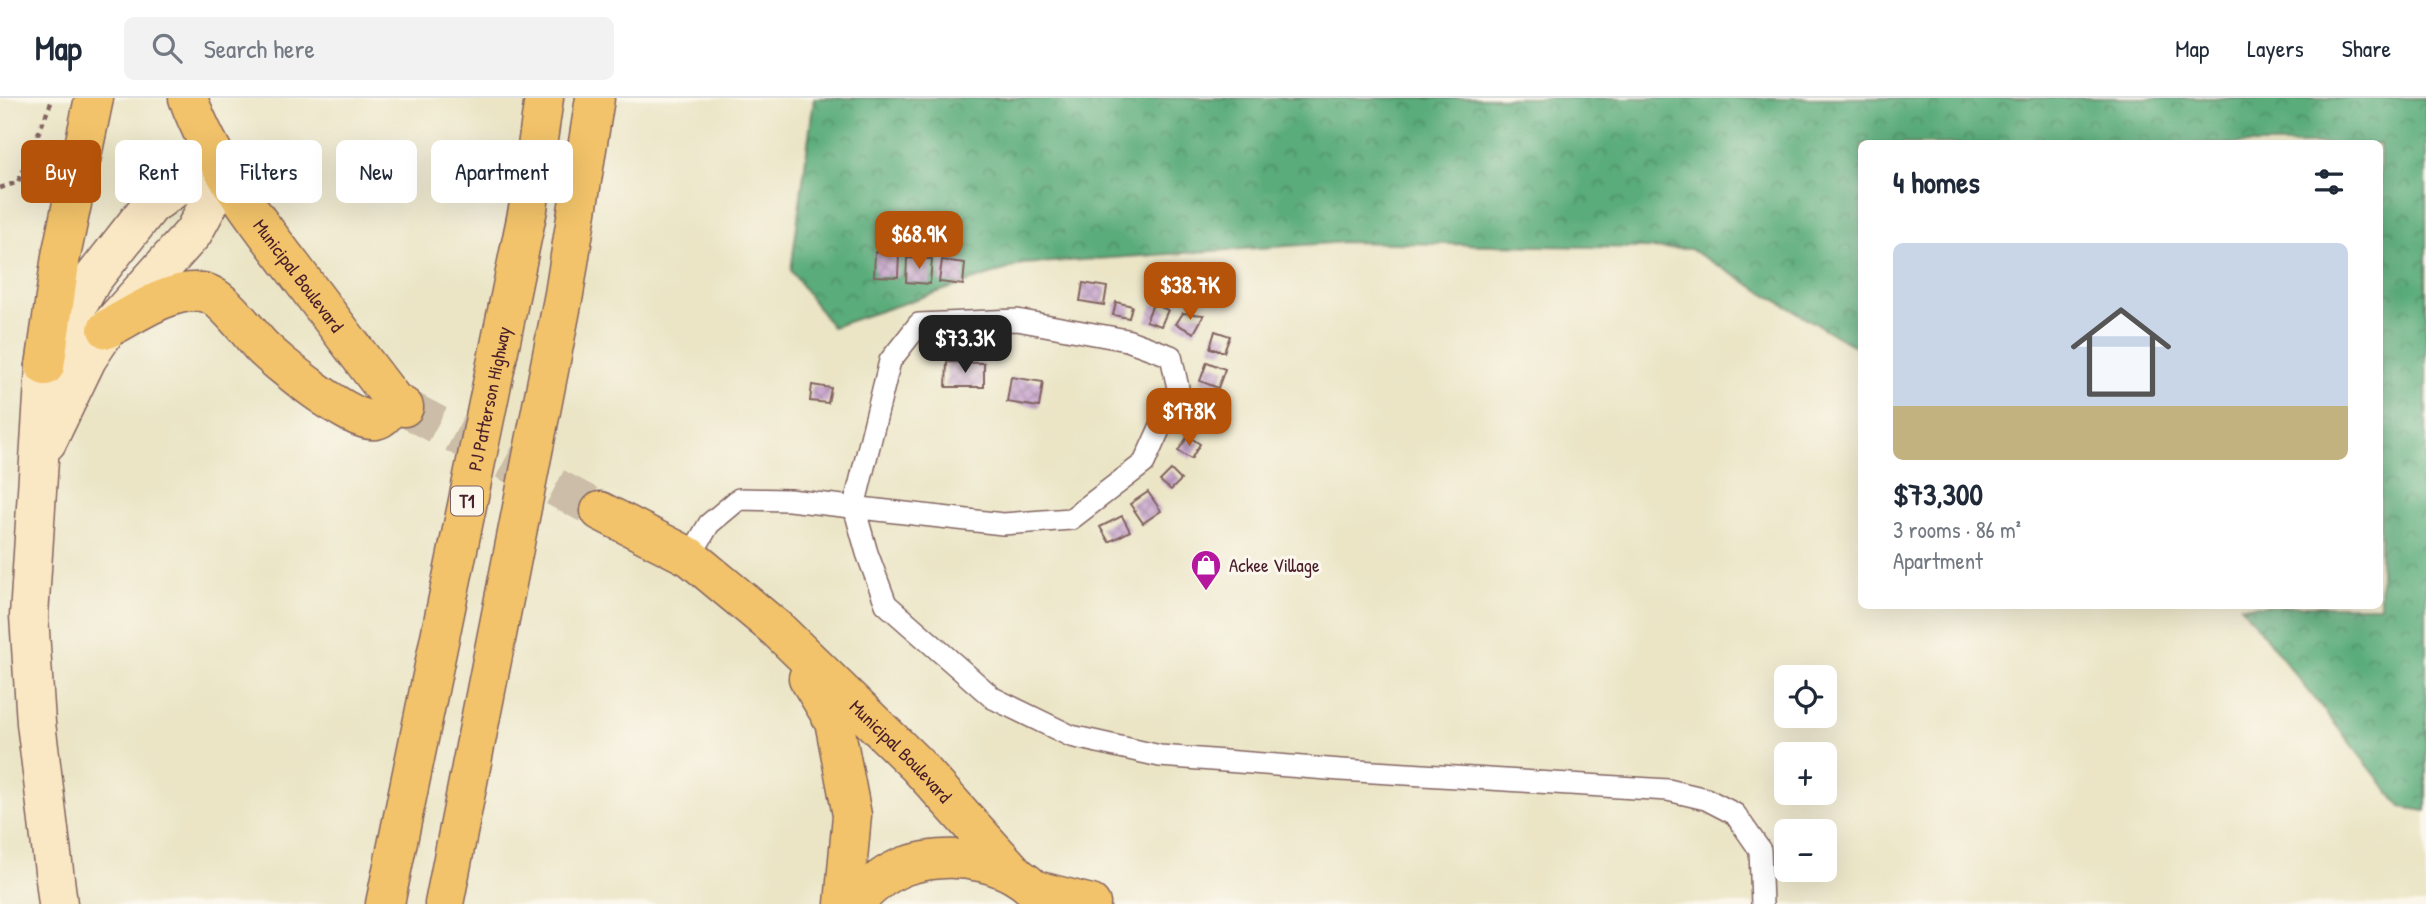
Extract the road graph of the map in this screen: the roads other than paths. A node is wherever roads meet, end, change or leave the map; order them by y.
1 (93, 98) edge
2 (188, 98) edge
3 (544, 98) edge
4 (595, 98) edge
5 (216, 157) edge
6 (216, 176) edge
7 (216, 191) edge
8 (245, 203) edge
9 (107, 329) junction
10 (45, 366) junction
11 (38, 459) junction
12 (854, 507) junction
13 (600, 511) tunnel mouth
14 (690, 557) junction
15 (778, 630) junction
16 (1033, 890) edge
17 (58, 904) edge
18 (385, 904) edge
19 (444, 904) edge
20 (844, 904) edge
21 (854, 904) edge
22 (1091, 904) edge
23 (1762, 904) edge

1 - 10 main road
2 - 5 main road, Municipal Boulevard
3 - 18 main road, PJ Patterson Highway / T1
4 - 19 main road
6 - 10 street
7 - 9 street
8 - 9 main road, Municipal Boulevard
9 - 11 street
10 - 11 street
11 - 17 street
12 - 12 lane
12 - 14 lane
12 - 23 lane
13 - 14 main road, Municipal Boulevard
14 - 15 main road, Municipal Boulevard
15 - 16 main road, Municipal Boulevard
15 - 20 main road, Municipal Boulevard
16 - 21 main road
16 - 22 main road

